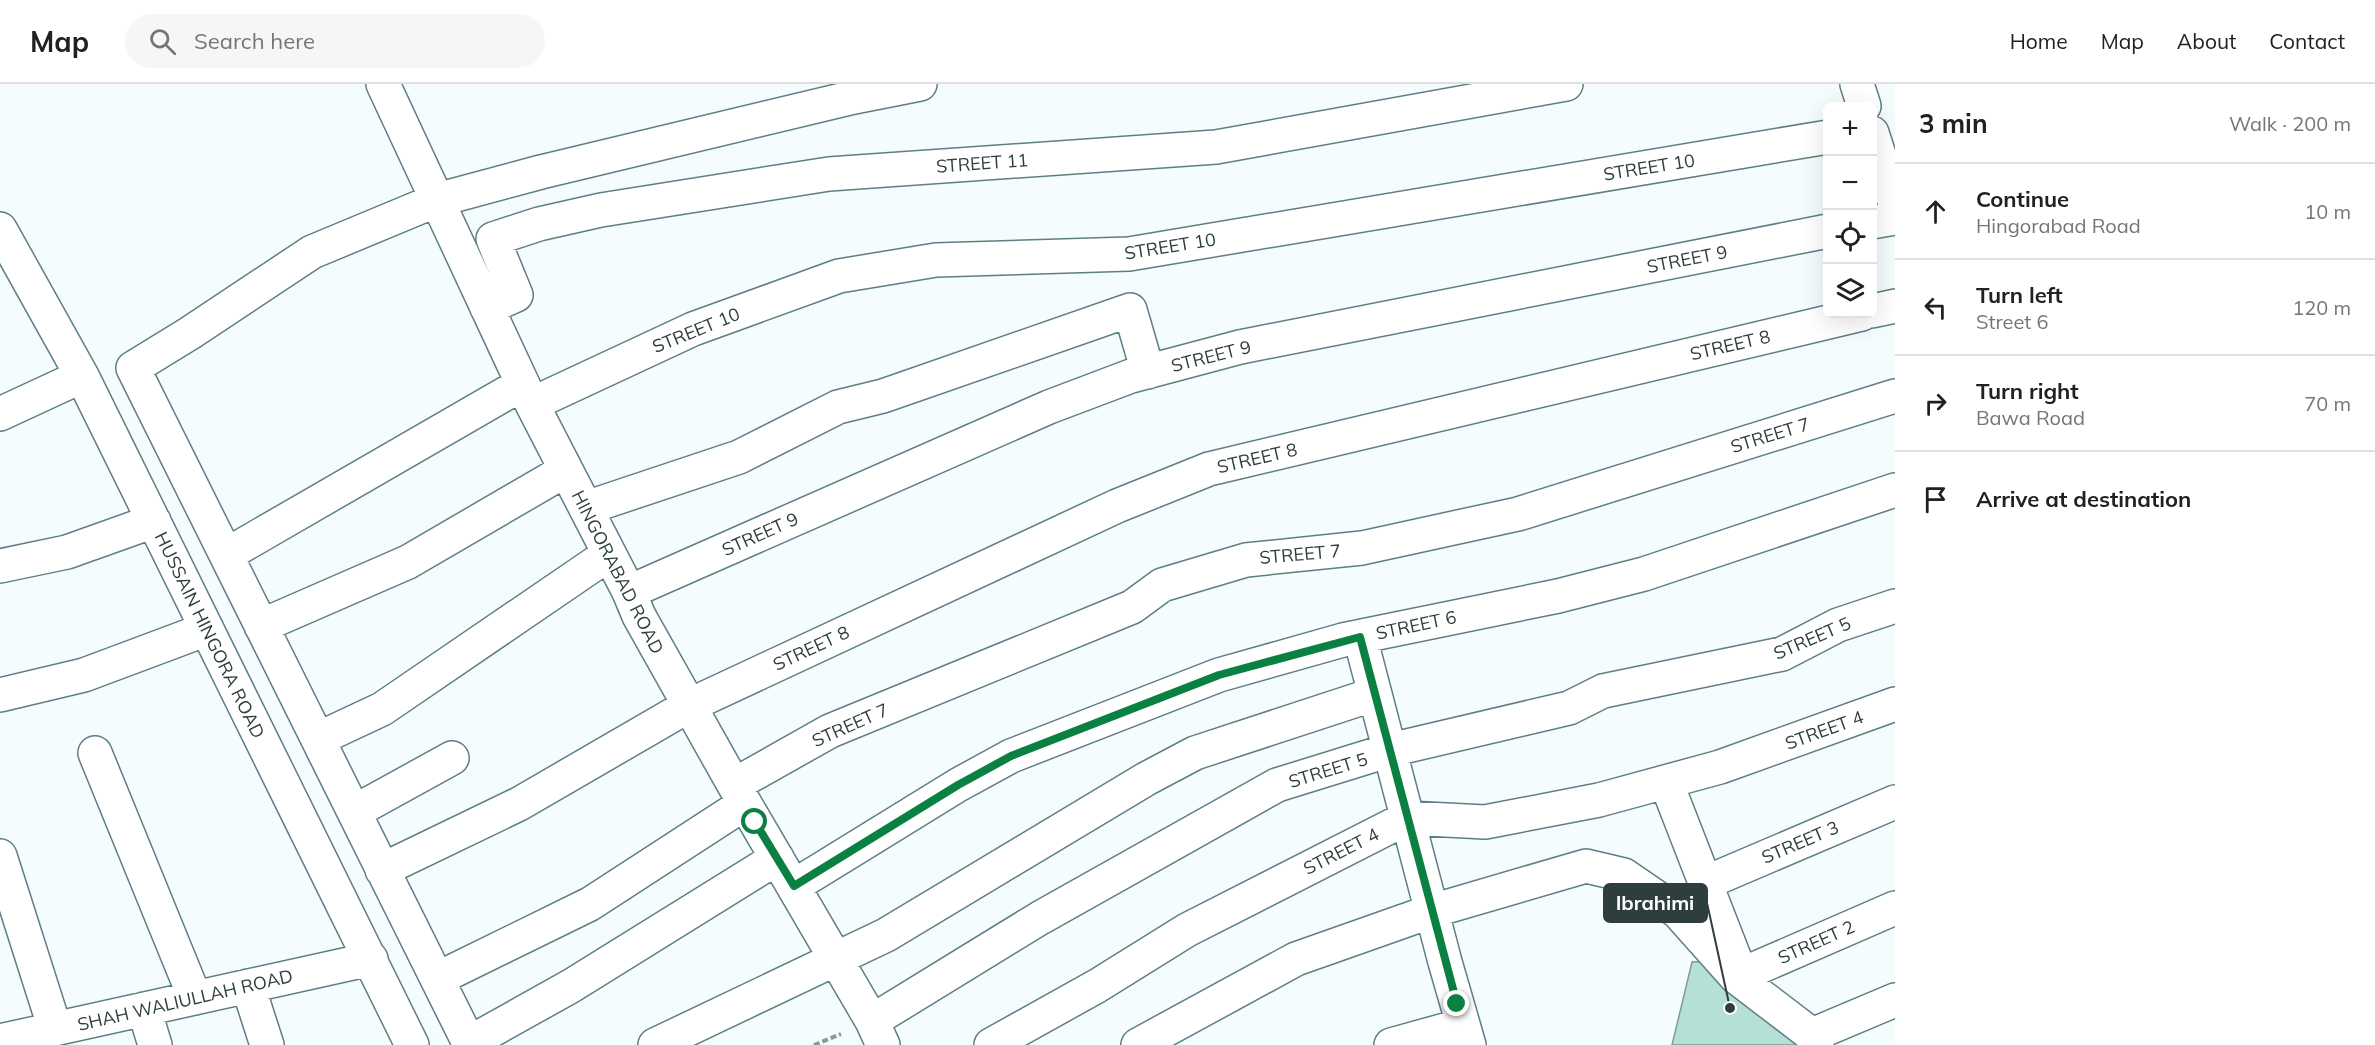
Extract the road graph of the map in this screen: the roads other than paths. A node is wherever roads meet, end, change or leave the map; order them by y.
1 (383, 84) edge
2 (920, 84) edge
3 (1566, 84) edge
4 (1857, 84) edge
5 (1863, 102) edge
6 (1895, 124) edge
7 (1877, 129) edge
8 (1823, 138) edge
9 (1877, 147) edge
10 (437, 200) junction
11 (1895, 204) edge
12 (1895, 218) edge
13 (1877, 221) edge
14 (1823, 232) edge
15 (3, 242) edge
16 (1895, 306) edge
17 (487, 308) junction
18 (1877, 310) edge
19 (1845, 318) edge
20 (1148, 372) junction
21 (82, 376) junction
22 (527, 394) junction
23 (1895, 396) edge
24 (0, 414) edge
25 (566, 470) junction
26 (1895, 490) edge
27 (586, 508) junction
28 (154, 521) junction
29 (609, 554) junction
30 (226, 555) junction
31 (0, 566) edge
32 (629, 592) junction
33 (1895, 606) edge
34 (261, 626) junction
35 (207, 629) junction
36 (1360, 637) junction
37 (1376, 694) junction
38 (0, 695) edge
39 (1895, 704) edge
40 (688, 706) junction
41 (318, 739) junction
42 (1390, 750) junction
43 (95, 753) dead end
44 (452, 758) dead end
45 (1666, 782) junction
46 (739, 794) junction
47 (1895, 802) edge
48 (354, 812) junction
49 (1407, 818) junction
50 (0, 856) edge
51 (777, 858) junction
52 (382, 870) junction
53 (1705, 883) junction
54 (794, 886) junction
55 (1895, 908) edge
56 (1432, 911) junction
57 (836, 958) junction
58 (370, 959) junction
59 (437, 979) junction
60 (1741, 979) junction
61 (248, 986) junction
62 (195, 998) junction
63 (1895, 1000) edge
64 (144, 1009) junction
65 (878, 1033) edge
66 (1466, 1035) edge
67 (46, 1036) edge
68 (1814, 1040) edge
69 (0, 1041) edge
70 (469, 1044) edge
71 (155, 1045) edge
72 (267, 1045) edge
73 (412, 1045) edge
74 (655, 1045) edge
75 (991, 1045) edge
76 (1138, 1045) edge
77 (1390, 1045) edge

1 - 10 street, HINGORABAD ROAD
2 - 10 street
3 - 17 street, STREET 11
4 - 5 street
6 - 7 street
8 - 22 street, STREET 10
9 - 11 street
10 - 17 street, HINGORABAD ROAD
10 - 30 street
12 - 13 street
14 - 20 street, STREET 9
15 - 21 street, HUSSAIN HINGORA ROAD
16 - 18 street
17 - 22 street, HINGORABAD ROAD
19 - 40 street, STREET 8
20 - 27 street
20 - 32 street, STREET 9
21 - 24 street
21 - 28 street, HUSSAIN HINGORA ROAD
22 - 25 street, HINGORABAD ROAD
22 - 30 street, STREET 10
23 - 46 street, STREET 7
25 - 27 street, HINGORABAD ROAD
25 - 34 street
26 - 36 street, STREET 6
27 - 29 street, HINGORABAD ROAD
28 - 31 street
28 - 35 street, HUSSAIN HINGORA ROAD
29 - 32 street, HINGORABAD ROAD
29 - 41 street
30 - 34 street
32 - 40 street, HINGORABAD ROAD
33 - 42 street, STREET 5
34 - 41 street
35 - 38 street
35 - 58 street, HUSSAIN HINGORA ROAD
36 - 37 street
36 - 54 street, STREET 6
37 - 42 street
37 - 57 street
39 - 45 street, STREET 4
40 - 46 street, HINGORABAD ROAD
40 - 52 street, STREET 8
41 - 48 street
42 - 49 street
42 - 65 street, STREET 5
43 - 62 street
44 - 48 street
45 - 49 street, STREET 4
45 - 53 street
46 - 51 street, HINGORABAD ROAD
46 - 59 street, STREET 7
47 - 53 street, STREET 3
48 - 52 street
49 - 56 street
49 - 75 street, STREET 4
50 - 67 street
51 - 54 street, HINGORABAD ROAD
51 - 70 street
52 - 59 street
53 - 60 street
54 - 57 street, HINGORABAD ROAD
55 - 60 street, STREET 2
56 - 60 street
56 - 66 street
56 - 76 street
57 - 65 street, HINGORABAD ROAD
57 - 74 street
58 - 61 street, SHAH WALIULLAH ROAD
58 - 73 street, HUSSAIN HINGORA ROAD
59 - 70 street
60 - 68 street
61 - 62 street, SHAH WALIULLAH ROAD
61 - 72 street
62 - 64 street, SHAH WALIULLAH ROAD
63 - 68 street
64 - 67 street, SHAH WALIULLAH ROAD
64 - 71 street
66 - 77 street
67 - 69 street, SHAH WALIULLAH ROAD

